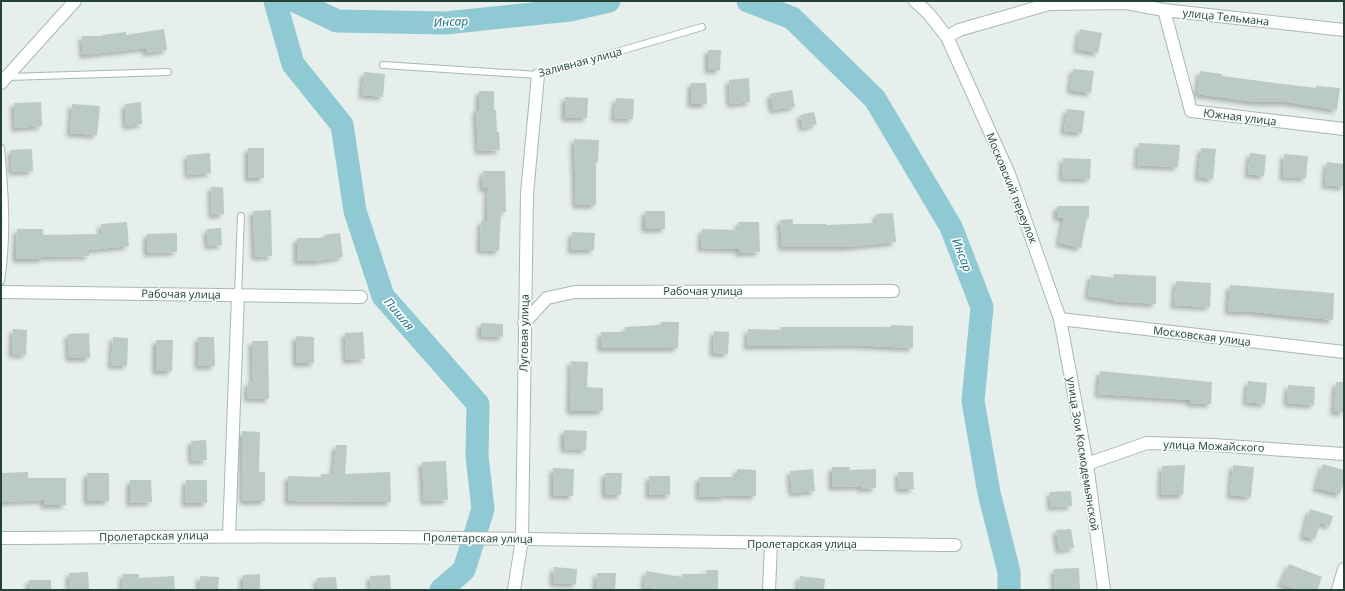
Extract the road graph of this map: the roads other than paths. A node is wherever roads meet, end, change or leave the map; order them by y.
1 (76, 1) edge
2 (915, 1) edge
3 (1164, 10) junction
4 (702, 27) dead end
5 (1344, 30) edge
6 (947, 38) junction
7 (384, 65) dead end
8 (168, 72) dead end
9 (538, 75) junction
10 (3, 80) edge
11 (1344, 129) edge
12 (1, 148) edge
13 (241, 216) dead end
14 (1, 281) edge
15 (893, 291) dead end
16 (1, 292) edge
17 (238, 295) junction
18 (361, 297) dead end
19 (1060, 319) junction
20 (524, 323) junction
21 (1344, 352) edge
22 (1344, 454) edge
23 (1087, 464) junction
24 (229, 536) junction
25 (1, 538) edge
26 (522, 539) junction
27 (771, 544) junction
28 (955, 545) dead end
29 (1344, 569) edge
30 (514, 590) edge
31 (768, 590) edge
32 (1104, 590) edge
33 (1338, 590) edge

1 - 10 street
2 - 6 street, Московский переулок
3 - 5 street, улица Тельмана
3 - 6 street, улица Тельмана
3 - 11 street, Южная улица
4 - 9 lane, Заливная улица
6 - 19 street, Московский переулок
7 - 9 lane, Заливная улица
8 - 10 lane
9 - 20 street, Луговая улица
12 - 14 lane
13 - 17 lane
15 - 20 street, Рабочая улица
16 - 17 street, Рабочая улица
17 - 18 street, Рабочая улица
17 - 24 street
19 - 21 street, Московская улица
19 - 23 street, улица Зои Космодемьянской
20 - 26 street, Луговая улица
22 - 23 street, улица Можайского
23 - 32 street, улица Зои Космодемьянской
24 - 25 street, Пролетарская улица
24 - 26 street, Пролетарская улица
26 - 27 street, Пролетарская улица
26 - 30 street, Луговая улица
27 - 28 street, Пролетарская улица
27 - 31 street
29 - 33 street

